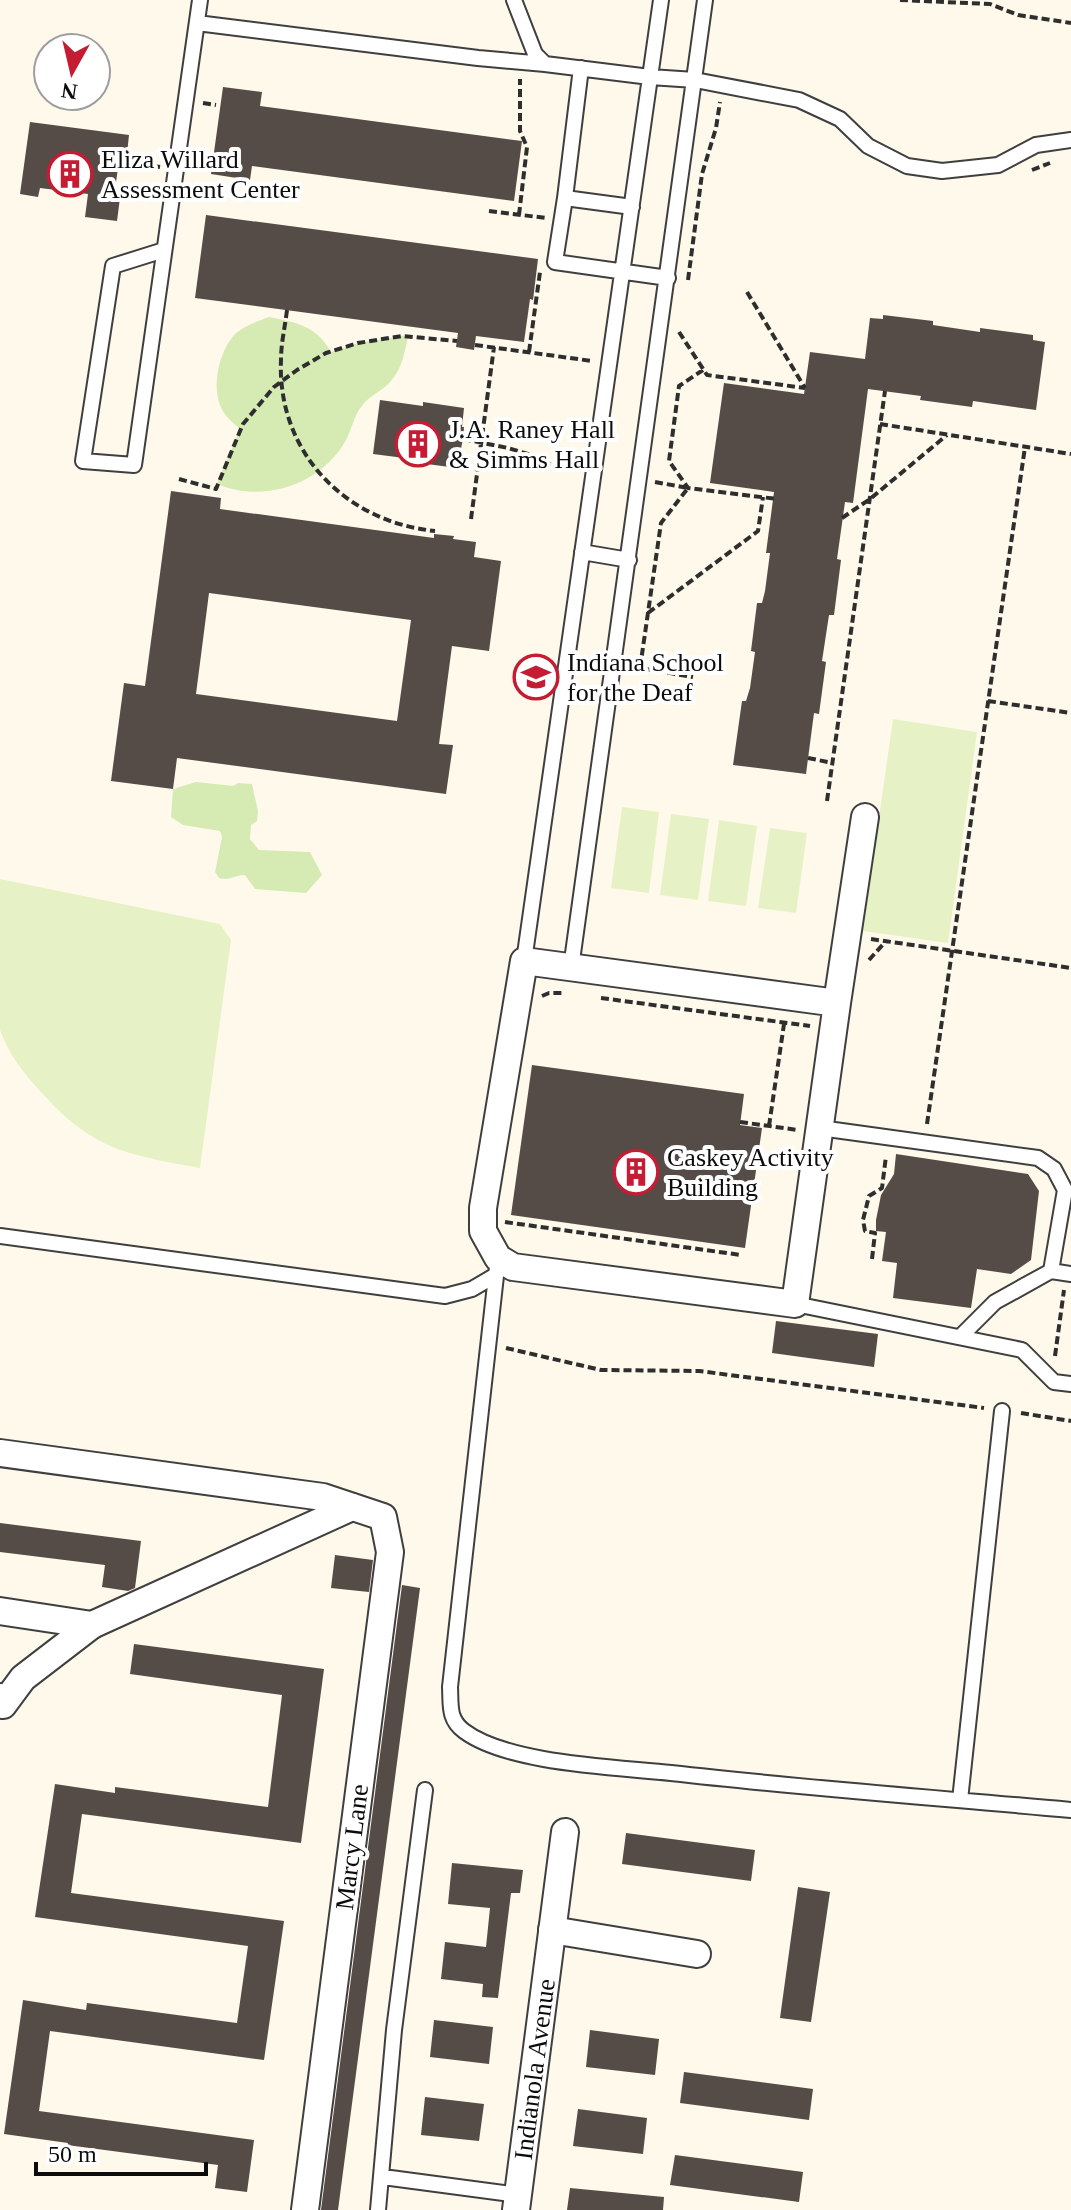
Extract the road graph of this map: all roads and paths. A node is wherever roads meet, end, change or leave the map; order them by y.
1 (200, 0) edge
2 (514, 0) edge
3 (661, 0) edge
4 (705, 0) edge
5 (900, 0) edge
6 (197, 23) junction
7 (1071, 23) edge
8 (520, 61) junction
9 (545, 64) junction
10 (581, 68) junction
11 (650, 77) junction
12 (695, 80) junction
13 (1071, 140) edge
14 (119, 161) dead end
15 (176, 169) junction
16 (565, 198) junction
17 (632, 207) junction
18 (489, 211) dead end
19 (519, 215) junction
20 (548, 219) dead end
21 (164, 250) junction
22 (622, 272) junction
23 (668, 278) junction
24 (747, 292) dead end
25 (287, 310) dead end
26 (662, 317) junction
27 (457, 341) dead end
28 (475, 345) dead end
29 (494, 347) junction
30 (609, 363) junction
31 (703, 370) junction
32 (282, 381) junction
33 (885, 391) dead end
34 (880, 424) junction
35 (948, 435) junction
36 (1025, 447) junction
37 (1071, 454) edge
38 (179, 479) dead end
39 (688, 488) junction
40 (763, 497) junction
41 (777, 499) dead end
42 (870, 499) junction
43 (842, 518) dead end
44 (471, 519) dead end
45 (435, 531) dead end
46 (582, 552) junction
47 (629, 560) junction
48 (648, 613) junction
49 (693, 677) dead end
50 (988, 701) junction
51 (1071, 713) edge
52 (808, 758) dead end
53 (833, 763) junction
54 (827, 801) dead end
55 (865, 817) dead end
56 (847, 935) junction
57 (886, 941) junction
58 (952, 950) junction
59 (524, 961) junction
60 (867, 963) dead end
61 (571, 968) junction
62 (1071, 968) edge
63 (576, 995) dead end
64 (591, 997) dead end
65 (538, 998) dead end
66 (834, 1003) junction
67 (784, 1024) junction
68 (740, 1122) dead end
69 (769, 1126) junction
70 (819, 1131) junction
71 (924, 1142) junction
72 (887, 1152) dead end
73 (501, 1221) dead end
74 (0, 1236) edge
75 (741, 1255) dead end
76 (872, 1259) dead end
77 (497, 1267) junction
78 (1063, 1273) edge
79 (795, 1304) junction
80 (960, 1337) junction
81 (488, 1344) junction
82 (1052, 1380) junction
83 (1071, 1384) edge
84 (1002, 1411) junction
85 (1071, 1421) edge
86 (0, 1453) edge
87 (352, 1507) junction
88 (0, 1611) edge
89 (92, 1625) junction
90 (1, 1709) edge
91 (425, 1790) dead end
92 (960, 1800) junction
93 (1071, 1810) edge
94 (565, 1832) dead end
95 (552, 1930) junction
96 (697, 1954) dead end
97 (383, 2177) junction
98 (517, 2202) edge
99 (305, 2210) edge
100 (378, 2210) edge

1 - 6 lane
2 - 9 lane
3 - 11 lane
4 - 12 lane
5 - 7 path
6 - 8 lane
6 - 15 lane
8 - 9 lane
8 - 19 path
9 - 10 lane
10 - 11 lane
10 - 16 lane
11 - 12 lane
11 - 17 lane
12 - 13 lane
12 - 23 lane
14 - 15 path
15 - 21 lane
16 - 17 lane
16 - 22 lane
17 - 22 lane
18 - 19 path
19 - 20 path
21 - 21 lane
22 - 23 lane
22 - 30 lane
23 - 26 lane
24 - 31 path
25 - 32 path
26 - 31 path
26 - 47 lane
27 - 32 path
28 - 29 path
29 - 30 path
29 - 44 path
30 - 46 lane
31 - 39 path
32 - 38 path
32 - 45 path
33 - 34 path
34 - 35 path
34 - 42 path
35 - 36 path
35 - 42 path
36 - 37 path
36 - 50 path
39 - 40 path
39 - 48 path
40 - 41 path
40 - 48 path
42 - 43 path
42 - 53 path
46 - 47 lane
46 - 59 lane
47 - 61 lane
48 - 49 path
50 - 51 path
50 - 58 path
52 - 53 path
53 - 54 path
55 - 56 street
56 - 57 path
56 - 66 street
57 - 58 path
57 - 60 path
58 - 62 path
58 - 71 path
59 - 61 street
59 - 77 street
61 - 66 street
63 - 65 path
64 - 67 path
66 - 67 path
66 - 70 street
67 - 69 path
68 - 69 path
69 - 70 path
70 - 71 lane
70 - 79 street
71 - 78 lane
72 - 76 path
73 - 75 path
74 - 77 lane
77 - 79 street
77 - 81 lane
78 - 80 lane
78 - 82 path
79 - 80 lane
80 - 82 lane
81 - 84 path
81 - 92 lane
82 - 83 lane
84 - 85 path
84 - 92 lane
86 - 87 street, Marcy Lane
87 - 89 street
87 - 99 street, Marcy Lane
88 - 89 street
89 - 90 street
91 - 97 lane
92 - 93 lane
94 - 95 street, Indianola Avenue
95 - 96 street
95 - 98 street, Indianola Avenue
97 - 98 lane
97 - 100 lane

